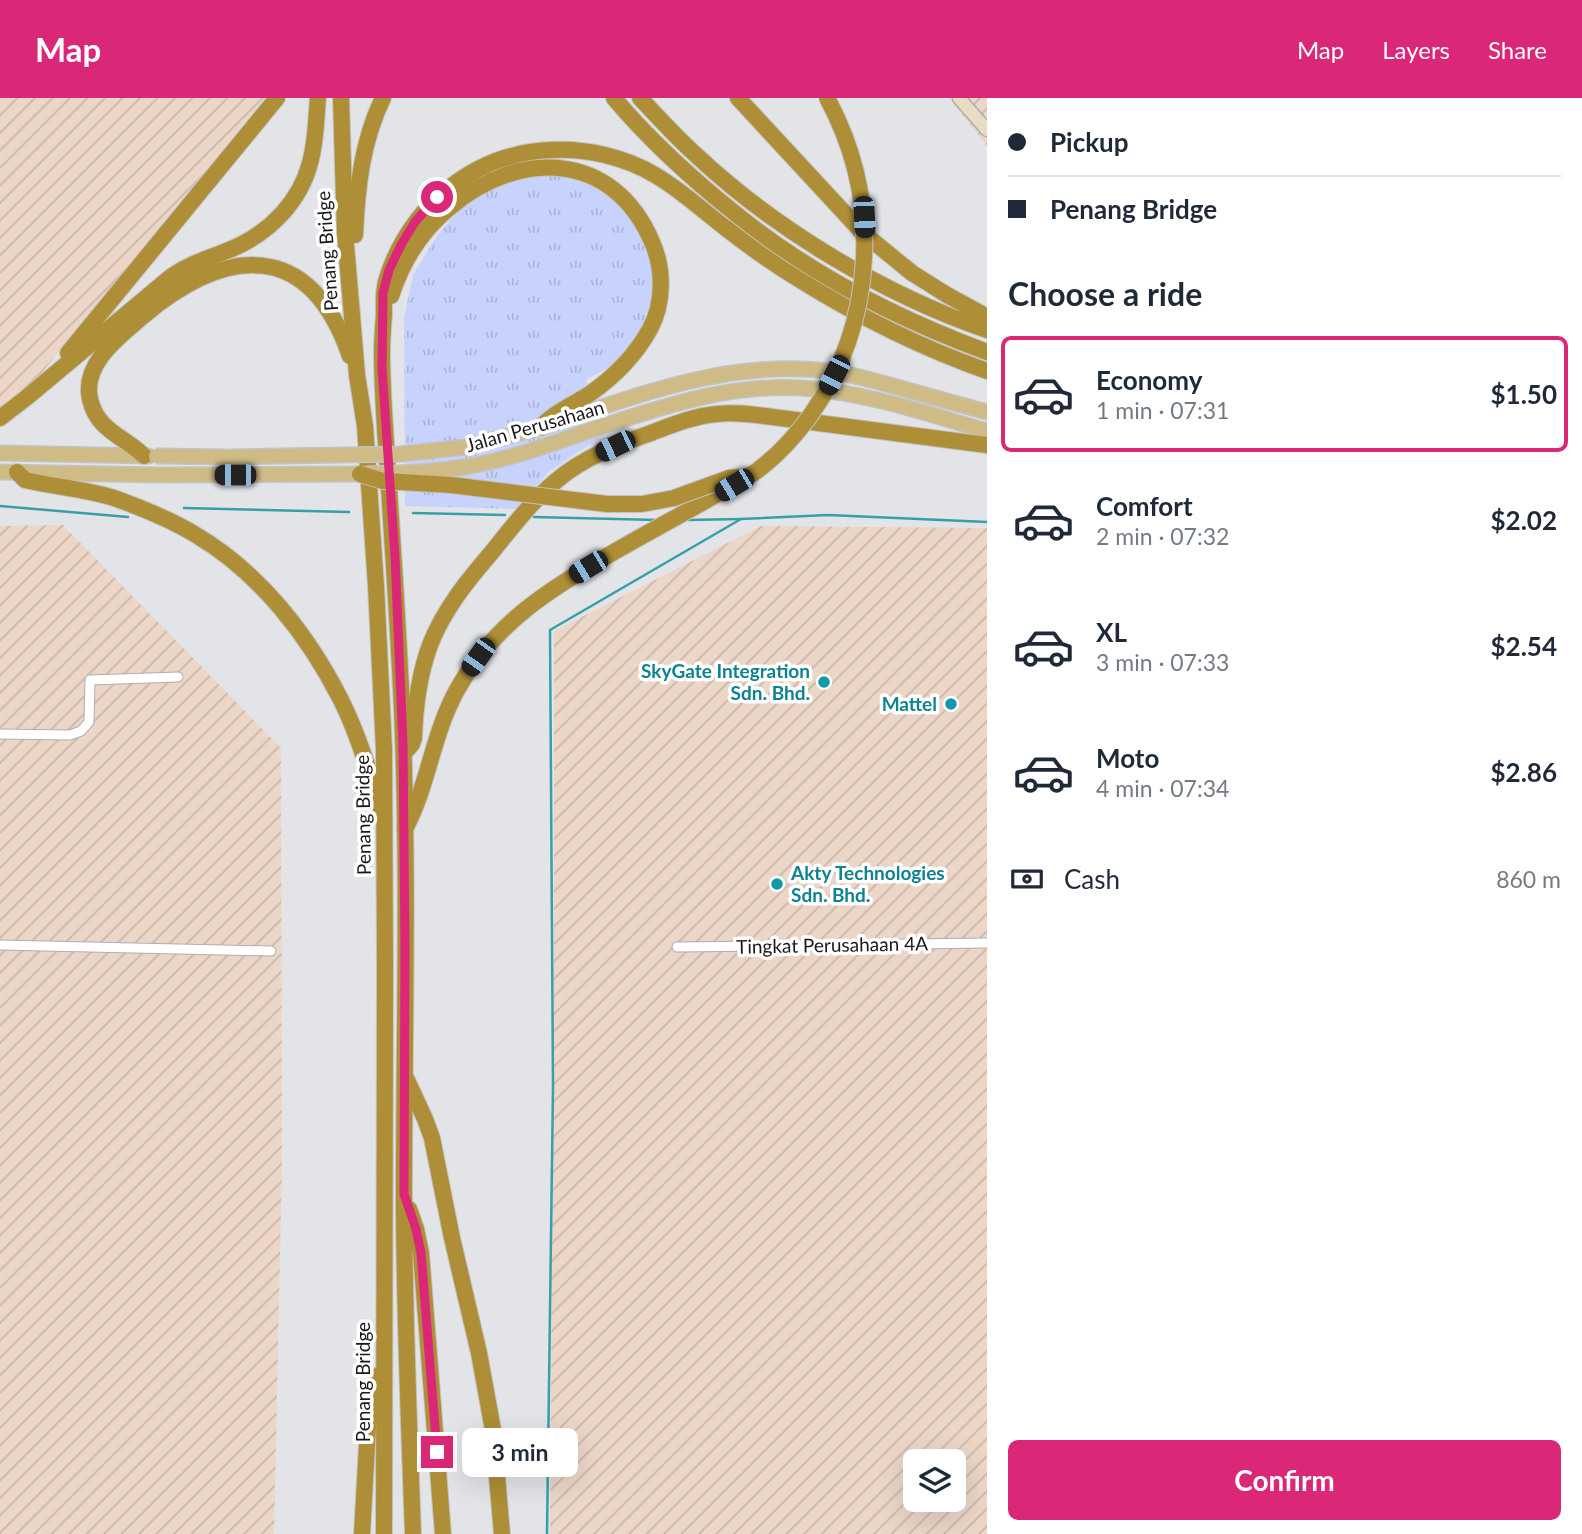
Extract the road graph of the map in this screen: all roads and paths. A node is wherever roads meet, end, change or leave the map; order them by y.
1 (277, 98) edge
2 (318, 98) edge
3 (341, 98) edge
4 (614, 98) edge
5 (640, 98) edge
6 (738, 98) edge
7 (827, 98) edge
8 (959, 98) edge
9 (381, 102) edge
10 (987, 130) edge
11 (349, 283) junction
12 (384, 317) junction
13 (987, 318) edge
14 (987, 330) edge
15 (987, 352) edge
16 (987, 371) edge
17 (53, 375) junction
18 (357, 375) junction
19 (987, 412) edge
20 (0, 418) edge
21 (540, 428) junction
22 (987, 431) edge
23 (987, 445) edge
24 (0, 453) edge
25 (150, 456) junction
26 (8, 472) edge
27 (360, 474) junction
28 (748, 476) junction
29 (178, 677) dead end
30 (0, 734) edge
31 (403, 753) junction
32 (385, 824) junction
33 (404, 831) junction
34 (987, 943) edge
35 (0, 945) edge
36 (677, 947) dead end
37 (271, 950) dead end
38 (404, 1075) junction
39 (404, 1194) junction
40 (385, 1348) junction
41 (362, 1534) edge
42 (384, 1534) edge
43 (413, 1534) edge
44 (443, 1534) edge
45 (502, 1534) edge

1 - 17 highway
2 - 17 highway
3 - 11 highway, Penang Bridge
4 - 15 highway
5 - 14 highway
6 - 13 highway
7 - 28 highway, bridge
8 - 10 street
9 - 11 highway
11 - 18 highway, Penang Bridge
12 - 16 highway
12 - 21 highway
12 - 31 highway
17 - 20 highway
18 - 25 highway
18 - 32 highway, Penang Bridge
19 - 21 main road, Jalan Perusahaan
21 - 25 main road, Jalan Perusahaan, bridge
22 - 27 main road, Jalan Perusahaan, bridge
23 - 31 highway
24 - 25 main road, Jalan Perusahaan
26 - 27 main road, Jalan Perusahaan
26 - 32 highway
27 - 28 highway, bridge
28 - 33 highway
29 - 30 street
31 - 33 highway
32 - 40 highway, Penang Bridge
33 - 38 highway
34 - 36 street, Tingkat Perusahaan 4A
35 - 37 street
38 - 39 highway
38 - 45 highway
39 - 43 highway
39 - 44 highway
40 - 41 highway
40 - 42 highway, Penang Bridge

